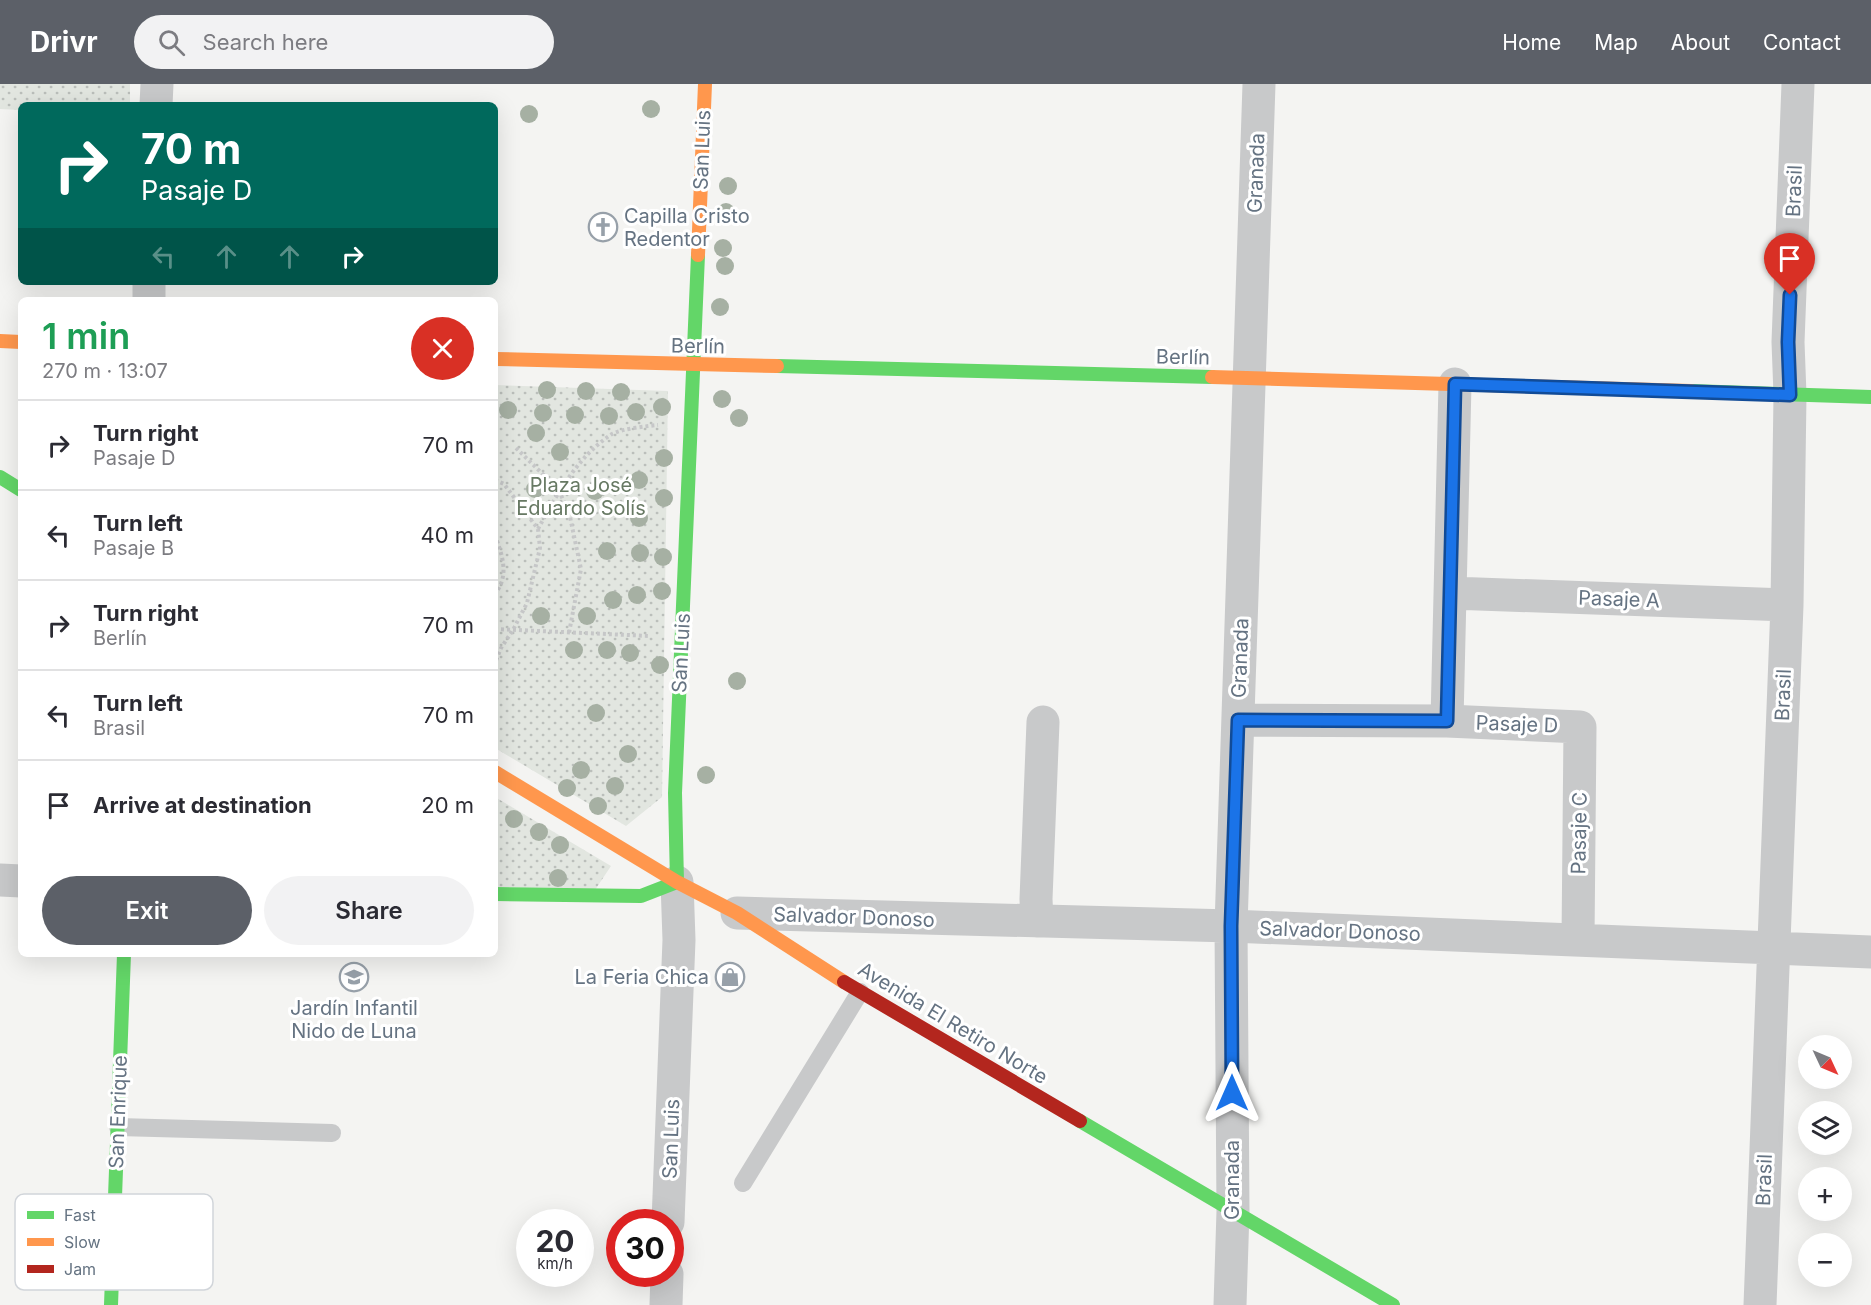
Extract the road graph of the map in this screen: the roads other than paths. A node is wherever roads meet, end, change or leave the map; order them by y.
1 (157, 84) edge
2 (705, 84) edge
3 (1259, 84) edge
4 (1798, 84) edge
5 (156, 102) edge
6 (0, 341) edge
7 (18, 342) edge
8 (498, 359) edge
9 (694, 365) junction
10 (1249, 378) junction
11 (1455, 384) junction
12 (1790, 395) junction
13 (1871, 397) edge
14 (0, 477) edge
15 (18, 488) edge
16 (1451, 593) junction
17 (1786, 605) junction
18 (1238, 720) junction
19 (1447, 721) junction
20 (1043, 722) dead end
21 (1580, 727) joint
22 (498, 774) edge
23 (0, 880) edge
24 (18, 881) edge
25 (677, 882) junction
26 (498, 894) edge
27 (737, 913) junction
28 (1037, 921) junction
29 (1231, 926) junction
30 (1578, 940) junction
31 (1773, 947) junction
32 (1871, 952) edge
33 (124, 957) edge
34 (860, 992) junction
35 (118, 1126) junction
36 (332, 1133) dead end
37 (743, 1183) dead end
38 (115, 1194) edge
39 (669, 1209) edge
40 (1233, 1211) junction
41 (667, 1287) edge
42 (112, 1290) edge
43 (111, 1305) edge
44 (666, 1305) edge
45 (1230, 1305) edge
46 (1393, 1305) edge
47 (1760, 1305) edge

1 - 5 street
2 - 9 street, San Luis
3 - 10 street, Granada
4 - 12 street, Brasil
6 - 7 street
8 - 9 street, Berlín
9 - 10 street, Berlín
9 - 25 street, San Luis
10 - 11 street, Berlín
10 - 18 street, Granada
11 - 12 street, Berlín
11 - 16 street
12 - 13 street, Berlín
12 - 17 street, Brasil
14 - 15 street
16 - 17 street, Pasaje A
16 - 19 street
17 - 31 street, Brasil
18 - 19 street, Pasaje D
18 - 29 street, Granada
19 - 21 street, Pasaje D
20 - 28 street
21 - 30 street, Pasaje C
22 - 25 street, Avenida El Retiro Norte
23 - 24 street
25 - 26 street
25 - 27 street, Avenida El Retiro Norte
25 - 39 street, San Luis
27 - 28 street, Salvador Donoso
27 - 34 street, Avenida El Retiro Norte
28 - 29 street, Salvador Donoso
29 - 30 street, Salvador Donoso
29 - 40 street, Granada
30 - 31 street, Salvador Donoso
31 - 32 street, Salvador Donoso
31 - 47 street, Brasil
33 - 35 street, San Enrique
34 - 37 lane
34 - 40 street, Avenida El Retiro Norte
35 - 36 lane
35 - 38 street, San Enrique
40 - 45 street, Granada
40 - 46 street, Avenida El Retiro Norte
41 - 44 street
42 - 43 street, San Enrique

